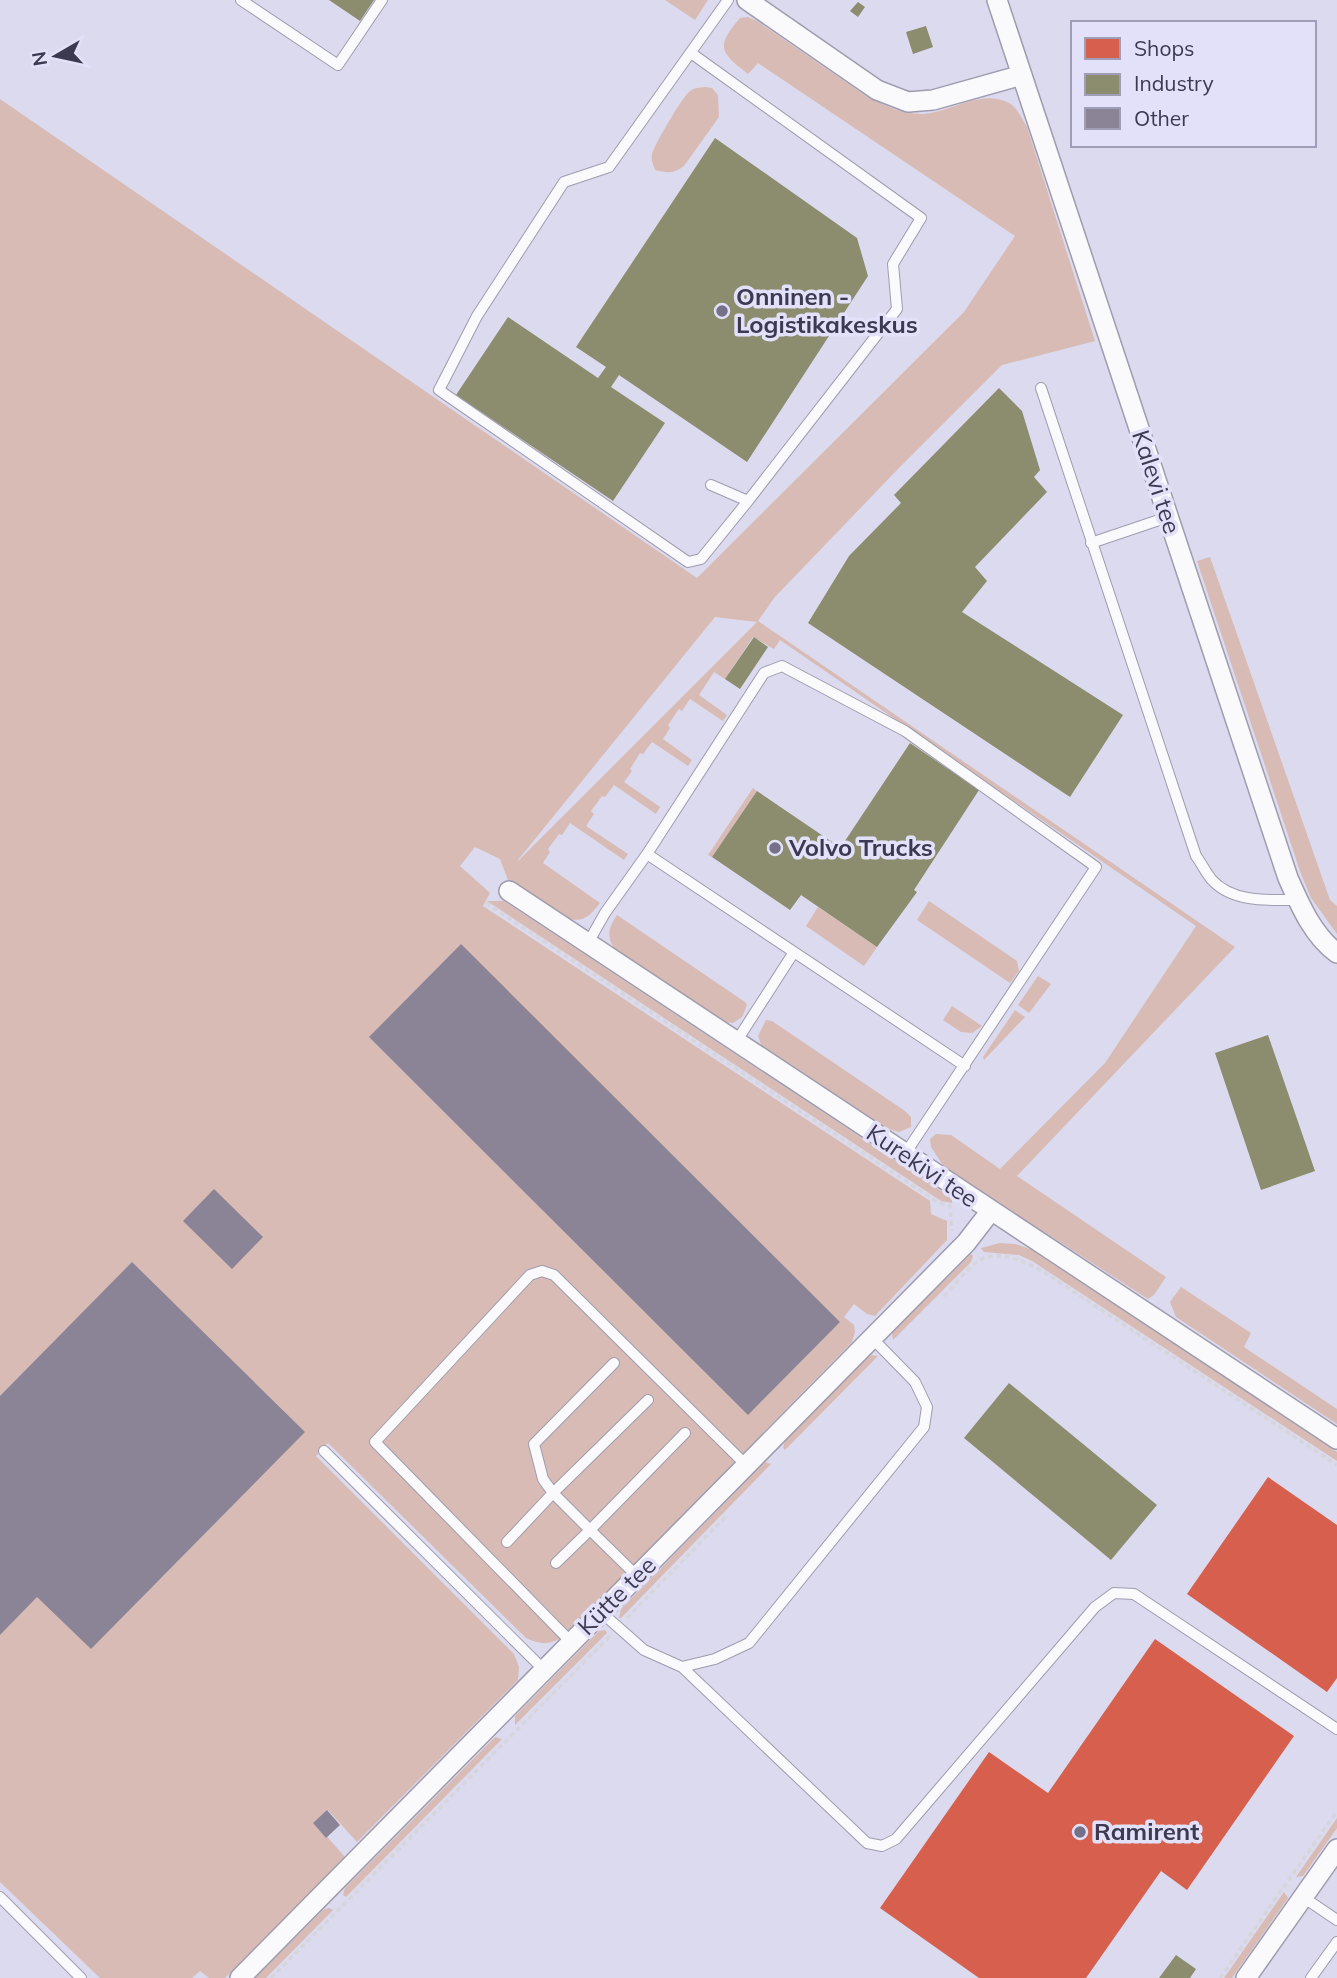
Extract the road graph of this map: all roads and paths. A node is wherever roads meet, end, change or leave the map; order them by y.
1 (241, 0) edge
2 (383, 0) edge
3 (728, 0) edge
4 (747, 0) edge
5 (997, 0) edge
6 (691, 53) junction
7 (1022, 75) junction
8 (1041, 388) dead end
9 (711, 485) dead end
10 (748, 501) junction
11 (1168, 517) junction
12 (1091, 543) junction
13 (647, 854) junction
14 (509, 891) dead end
15 (1298, 900) junction
16 (485, 903) dead end
17 (588, 943) junction
18 (794, 952) junction
19 (1337, 953) edge
20 (736, 1042) junction
21 (965, 1066) junction
22 (905, 1155) junction
23 (990, 1212) junction
24 (966, 1243) junction
25 (982, 1258) junction
26 (943, 1296) dead end
27 (872, 1338) junction
28 (614, 1363) dead end
29 (648, 1400) dead end
30 (685, 1433) dead end
31 (1337, 1440) edge
32 (324, 1451) dead end
33 (746, 1465) junction
34 (1337, 1465) edge
35 (554, 1493) junction
36 (727, 1515) dead end
37 (590, 1530) junction
38 (507, 1542) dead end
39 (556, 1563) dead end
40 (637, 1576) junction
41 (601, 1612) junction
42 (618, 1628) junction
43 (571, 1643) junction
44 (682, 1667) junction
45 (544, 1670) junction
46 (1337, 1729) edge
47 (1337, 1811) edge
48 (1337, 1849) edge
49 (0, 1897) edge
50 (1303, 1897) junction
51 (1337, 1920) edge
52 (1337, 1942) edge
53 (80, 1978) edge
54 (240, 1978) edge
55 (271, 1978) edge
56 (1220, 1978) edge
57 (1246, 1978) edge
58 (1311, 1978) edge

1 - 2 lane
3 - 6 lane
4 - 7 street
5 - 7 street, Kalevi tee
6 - 10 lane
6 - 10 lane
7 - 11 street, Kalevi tee
8 - 12 lane
9 - 10 lane
11 - 12 lane
11 - 15 street, Kalevi tee
12 - 15 lane
13 - 17 lane
13 - 18 lane
13 - 21 lane
14 - 17 street, Kurekivi tee
15 - 19 street, Kalevi tee
16 - 24 path
17 - 20 street, Kurekivi tee
18 - 20 lane
18 - 21 lane
20 - 22 street, Kurekivi tee
21 - 22 lane
22 - 23 street, Kurekivi tee
23 - 24 street, Kütte tee
23 - 31 street, Kurekivi tee
24 - 25 path
24 - 27 street, Kütte tee
25 - 26 path
25 - 34 path
27 - 33 street, Kütte tee
27 - 44 lane
28 - 35 lane
29 - 35 lane
30 - 37 lane
32 - 45 lane
33 - 40 street, Kütte tee
33 - 43 lane
35 - 37 lane
35 - 38 lane
36 - 42 path
37 - 39 lane
37 - 40 lane
40 - 41 street, Kütte tee
41 - 42 lane
41 - 43 street, Kütte tee
42 - 44 lane
42 - 55 path
43 - 45 street, Kütte tee
44 - 46 lane
45 - 54 street, Kütte tee
47 - 56 path
48 - 50 street
49 - 53 lane
50 - 51 lane
50 - 57 street
52 - 58 lane

